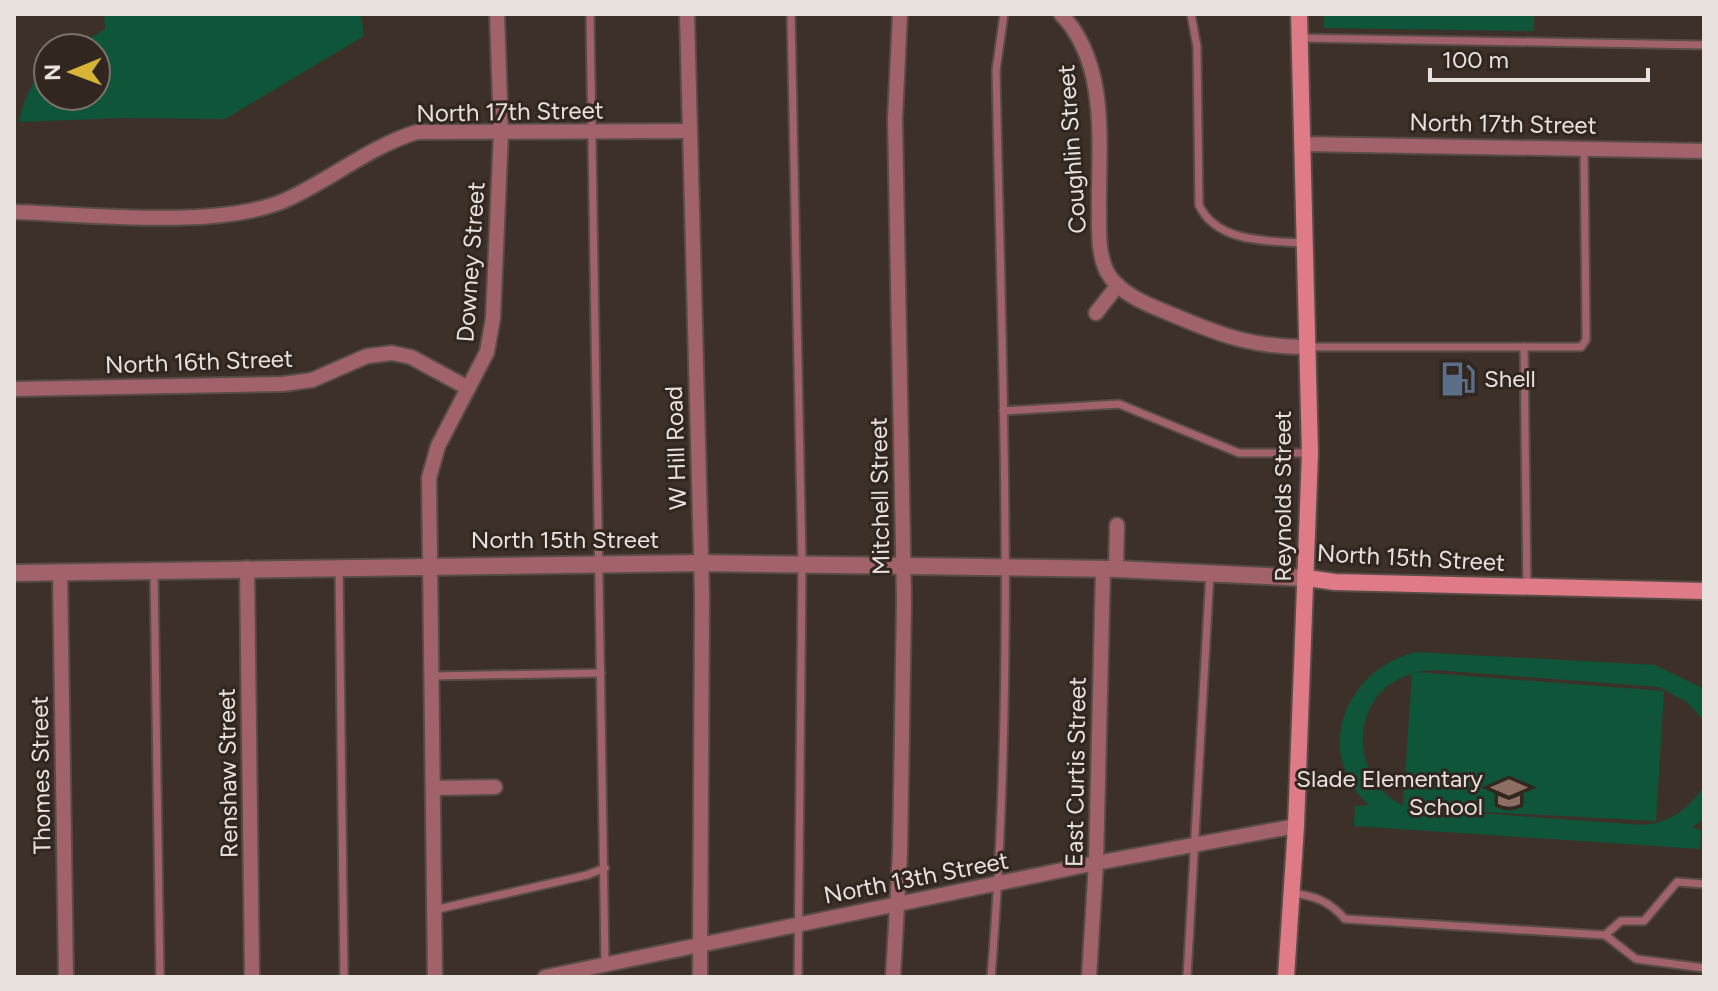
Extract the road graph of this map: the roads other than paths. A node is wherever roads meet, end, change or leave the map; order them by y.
1 (497, 14) edge
2 (590, 14) edge
3 (687, 14) edge
4 (791, 14) edge
5 (900, 14) edge
6 (1004, 14) edge
7 (1061, 14) edge
8 (1191, 14) edge
9 (1299, 14) edge
10 (1299, 38) junction
11 (1704, 45) edge
12 (690, 131) junction
13 (501, 132) junction
14 (593, 132) junction
15 (1302, 144) junction
16 (1584, 147) junction
17 (1704, 151) edge
18 (14, 212) edge
19 (1304, 243) junction
20 (1118, 285) junction
21 (1096, 313) dead end
22 (1307, 347) junction
23 (1524, 347) junction
24 (468, 388) junction
25 (14, 389) edge
26 (1003, 411) junction
27 (1310, 453) junction
28 (1117, 525) dead end
29 (599, 563) junction
30 (701, 563) junction
31 (430, 565) junction
32 (802, 565) junction
33 (339, 567) junction
34 (904, 567) junction
35 (247, 568) junction
36 (1007, 568) junction
37 (1109, 569) junction
38 (154, 570) junction
39 (60, 572) junction
40 (1210, 572) junction
41 (14, 573) edge
42 (1307, 578) junction
43 (1527, 587) junction
44 (1704, 591) edge
45 (601, 673) junction
46 (432, 676) junction
47 (495, 787) dead end
48 (433, 788) junction
49 (1296, 826) junction
50 (1194, 847) junction
51 (1096, 863) junction
52 (605, 868) junction
53 (1704, 884) edge
54 (998, 885) junction
55 (1292, 893) junction
56 (898, 905) junction
57 (434, 910) junction
58 (801, 922) junction
59 (1605, 935) junction
60 (701, 943) junction
61 (605, 964) junction
62 (1704, 968) edge
63 (589, 972) edge
64 (66, 977) edge
65 (160, 977) edge
66 (252, 977) edge
67 (344, 977) edge
68 (435, 977) edge
69 (545, 977) edge
70 (700, 977) edge
71 (798, 977) edge
72 (893, 977) edge
73 (991, 977) edge
74 (1089, 977) edge
75 (1187, 977) edge
76 (1286, 977) edge

1 - 13 street, Downey Street
2 - 14 lane
3 - 12 street, W Hill Road
4 - 32 lane
5 - 34 street, Mitchell Street
6 - 26 lane
7 - 20 street, Coughlin Street
8 - 19 lane
9 - 10 main road, Reynolds Street
10 - 11 lane
10 - 15 main road, Reynolds Street
12 - 14 street, North 17th Street
12 - 30 street, W Hill Road
13 - 14 street, North 17th Street
13 - 18 street, North 17th Street
13 - 24 street, Downey Street
14 - 29 lane
15 - 16 street, North 17th Street
15 - 19 main road, Reynolds Street
16 - 17 street, North 17th Street
16 - 23 lane
19 - 22 main road, Reynolds Street
20 - 21 street
20 - 22 street
22 - 23 lane
22 - 27 main road, Reynolds Street
23 - 43 lane
24 - 25 street, North 16th Street
24 - 31 street, Downey Street
26 - 27 lane
26 - 36 lane
27 - 42 main road, Reynolds Street
28 - 37 street
29 - 30 street, North 15th Street
29 - 31 street, North 15th Street
29 - 45 lane
30 - 32 street, North 15th Street
30 - 60 street, W Hill Road
31 - 33 street, North 15th Street
31 - 46 street, Downey Street
32 - 34 street, North 15th Street
32 - 58 lane
33 - 35 street, North 15th Street
33 - 67 lane
34 - 36 street, North 15th Street
34 - 56 street, Mitchell Street
35 - 38 street, North 15th Street
35 - 66 street, Renshaw Street
36 - 37 street, North 15th Street
36 - 54 lane
37 - 40 street, North 15th Street
37 - 51 street, East Curtis Street
38 - 39 street, North 15th Street
38 - 65 lane
39 - 41 street, North 15th Street
39 - 64 street, Thomes Street
40 - 42 street, North 15th Street
40 - 50 lane
42 - 43 main road, North 15th Street
42 - 49 main road, Reynolds Street
43 - 44 main road, North 15th Street
45 - 46 lane
45 - 52 lane
46 - 48 street, Downey Street
47 - 48 street
48 - 57 street, Downey Street
49 - 50 street, North 13th Street
49 - 55 main road, Reynolds Street
50 - 51 street, North 13th Street
50 - 75 lane
51 - 54 street, North 13th Street
51 - 74 street, East Curtis Street
52 - 57 lane
52 - 61 lane
53 - 59 lane
54 - 56 street, North 13th Street
54 - 73 lane
55 - 59 lane
55 - 76 main road, Reynolds Street
56 - 58 street, North 13th Street
56 - 72 street, Mitchell Street
57 - 68 street, Downey Street
58 - 60 street, North 13th Street
58 - 71 lane
59 - 62 lane
60 - 61 street, North 13th Street
60 - 70 street, W Hill Road
61 - 63 street, North 13th Street
63 - 69 street, North 13th Street

